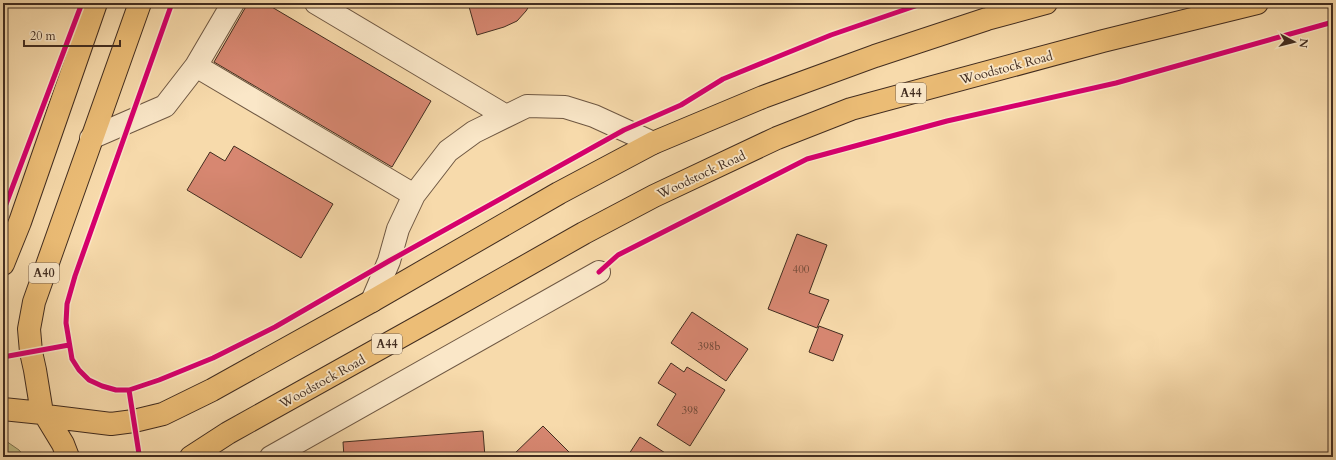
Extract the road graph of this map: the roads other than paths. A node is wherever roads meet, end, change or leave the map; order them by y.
1 (96, 3) edge
2 (140, 3) edge
3 (233, 3) edge
4 (316, 3) edge
5 (1046, 3) edge
6 (1257, 3) edge
7 (196, 66) junction
8 (506, 116) junction
9 (91, 138) junction
10 (653, 143) junction
11 (414, 195) junction
12 (3, 264) edge
13 (599, 272) dead end
14 (372, 301) junction
15 (3, 409) edge
16 (44, 415) junction
17 (68, 457) edge
18 (191, 457) edge
19 (271, 457) edge

1 - 12 highway
2 - 9 highway, A40
3 - 7 lane
4 - 8 lane
5 - 10 highway
6 - 18 highway, Woodstock Road / A44
7 - 9 lane
7 - 11 lane
8 - 10 lane
8 - 11 lane
9 - 16 highway, A40
10 - 14 highway
11 - 14 lane
13 - 19 lane
14 - 16 highway
15 - 16 highway
16 - 17 highway

